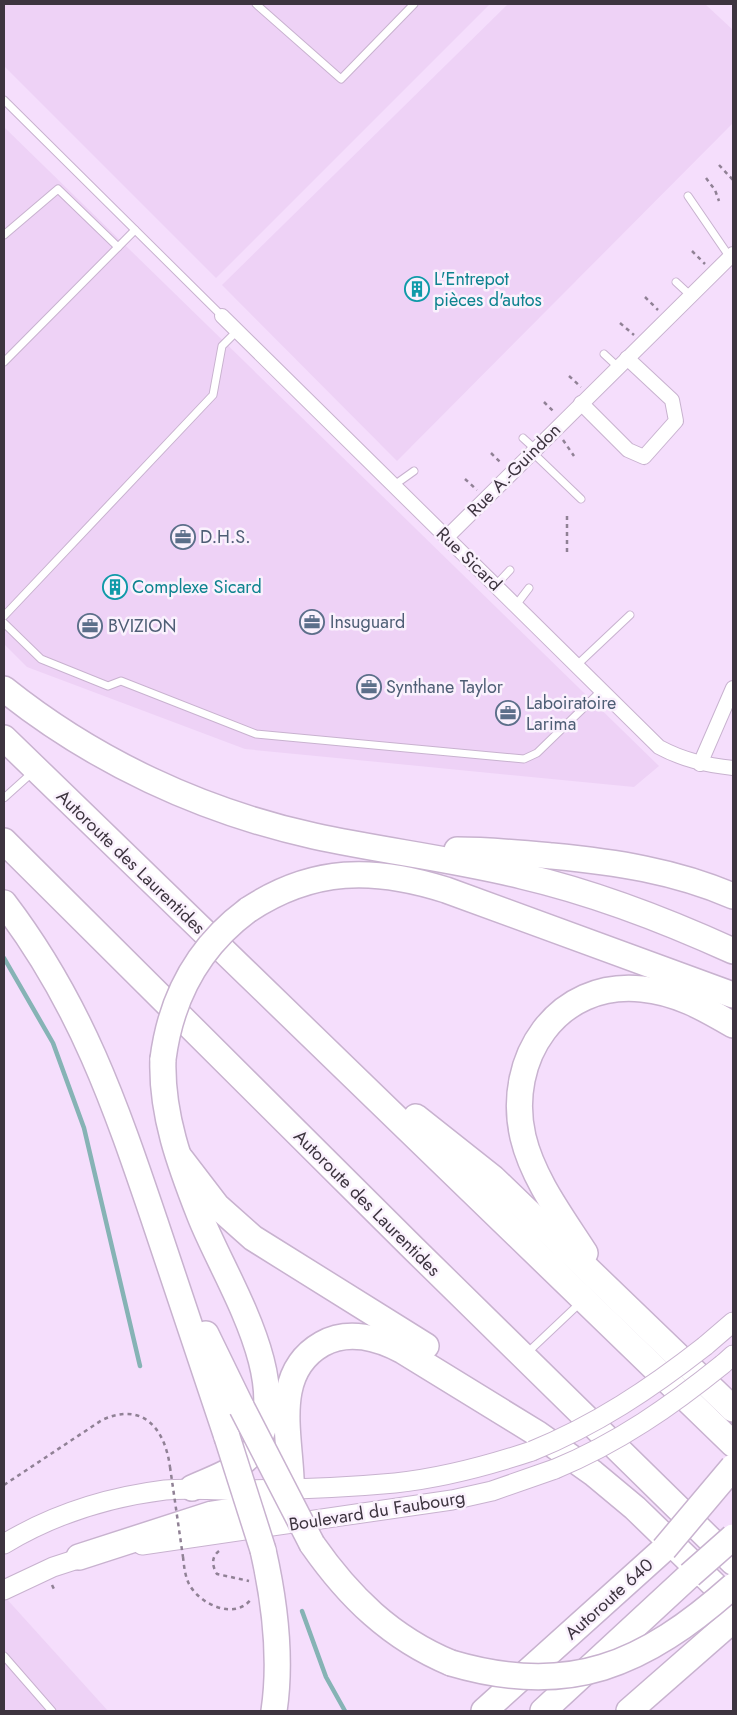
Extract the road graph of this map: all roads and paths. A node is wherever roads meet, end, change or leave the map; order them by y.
1 (256, 4) edge
2 (414, 4) edge
3 (4, 100) edge
4 (719, 165) dead end
5 (706, 178) dead end
6 (733, 180) edge
7 (688, 196) dead end
8 (718, 201) dead end
9 (135, 230) junction
10 (4, 235) edge
11 (118, 247) junction
12 (692, 251) dead end
13 (731, 255) edge
14 (714, 272) junction
15 (676, 282) dead end
16 (690, 295) junction
17 (645, 297) dead end
18 (222, 316) joint
19 (667, 318) junction
20 (620, 323) dead end
21 (237, 331) junction
22 (642, 343) junction
23 (604, 354) dead end
24 (4, 362) edge
25 (622, 362) junction
26 (581, 403) junction
27 (556, 429) junction
28 (523, 438) dead end
29 (533, 450) junction
30 (574, 456) dead end
31 (414, 471) dead end
32 (393, 486) junction
33 (581, 499) dead end
34 (567, 512) dead end
35 (447, 536) junction
36 (567, 552) dead end
37 (510, 570) dead end
38 (496, 585) junction
39 (529, 588) dead end
40 (516, 605) junction
41 (630, 615) dead end
42 (4, 616) edge
43 (4, 622) edge
44 (577, 665) junction
45 (733, 688) edge
46 (4, 689) edge
47 (602, 690) junction
48 (4, 738) edge
49 (700, 764) junction
50 (733, 768) edge
51 (36, 769) junction
52 (4, 798) edge
53 (4, 841) edge
54 (392, 851) junction
55 (733, 896) edge
56 (4, 903) edge
57 (733, 951) edge
58 (733, 994) edge
59 (733, 1025) edge
60 (311, 1036) junction
61 (181, 1159) junction
62 (167, 1259) junction
63 (605, 1285) junction
64 (584, 1300) junction
65 (733, 1322) edge
66 (524, 1356) junction
67 (728, 1359) edge
68 (733, 1409) edge
69 (733, 1444) edge
70 (733, 1467) edge
71 (4, 1484) edge
72 (733, 1487) edge
73 (192, 1488) junction
74 (292, 1488) junction
75 (665, 1495) junction
76 (733, 1537) edge
77 (4, 1544) edge
78 (664, 1549) junction
79 (220, 1550) dead end
80 (79, 1557) junction
81 (733, 1562) edge
82 (733, 1586) edge
83 (252, 1587) dead end
84 (4, 1590) edge
85 (254, 1591) dead end
86 (732, 1616) edge
87 (4, 1656) edge
88 (52, 1711) edge
89 (274, 1711) edge
90 (484, 1711) edge
91 (543, 1711) edge
92 (629, 1711) edge

1 - 2 lane
3 - 9 lane
4 - 6 path
5 - 8 path
7 - 13 lane
9 - 11 lane
9 - 18 lane
10 - 11 lane
11 - 24 lane
12 - 14 path
13 - 14 street, Rue A.-Guindon
14 - 16 street, Rue A.-Guindon
15 - 16 lane
16 - 19 street, Rue A.-Guindon
17 - 19 path
18 - 21 street, Rue Sicard
19 - 22 street, Rue A.-Guindon
20 - 22 path
21 - 32 street, Rue Sicard
21 - 42 lane
22 - 25 street, Rue A.-Guindon
23 - 25 lane
25 - 26 street, Rue A.-Guindon
25 - 26 street
26 - 27 street, Rue A.-Guindon
27 - 29 street, Rue A.-Guindon
27 - 30 path
28 - 29 lane
29 - 33 lane
29 - 35 street, Rue A.-Guindon
31 - 32 lane
32 - 35 street, Rue Sicard
34 - 36 path
35 - 38 street, Rue Sicard
37 - 38 lane
38 - 40 street, Rue Sicard
39 - 40 lane
40 - 44 street, Rue Sicard
41 - 44 lane
43 - 47 lane
44 - 47 street, Rue Sicard
45 - 49 street
46 - 54 highway
47 - 49 street, Rue Sicard
48 - 51 highway, Autoroute des Laurentides
49 - 50 street, Rue Sicard
51 - 52 lane
51 - 60 highway, Autoroute des Laurentides
53 - 66 highway, Autoroute des Laurentides
54 - 55 highway
54 - 57 highway
56 - 62 highway
58 - 61 highway, bridge
59 - 63 highway
60 - 63 highway
60 - 64 highway, Autoroute des Laurentides
61 - 73 highway
61 - 75 highway
62 - 82 highway, bridge
62 - 89 highway, bridge
63 - 68 highway
64 - 66 lane
64 - 69 highway, Autoroute des Laurentides
65 - 74 street, Boulevard du Faubourg, bridge
66 - 75 highway, Autoroute des Laurentides
67 - 80 street, Boulevard du Faubourg, bridge
70 - 78 highway, bridge
71 - 85 path, bridge
72 - 78 highway, Autoroute 640, bridge
73 - 74 street, Boulevard du Faubourg
73 - 77 street, Boulevard du Faubourg
74 - 80 highway
74 - 86 highway
75 - 81 highway, Autoroute des Laurentides
76 - 91 highway, bridge
78 - 90 highway, Autoroute 640
79 - 83 path
80 - 84 street, Boulevard du Faubourg
86 - 92 highway
87 - 88 lane

